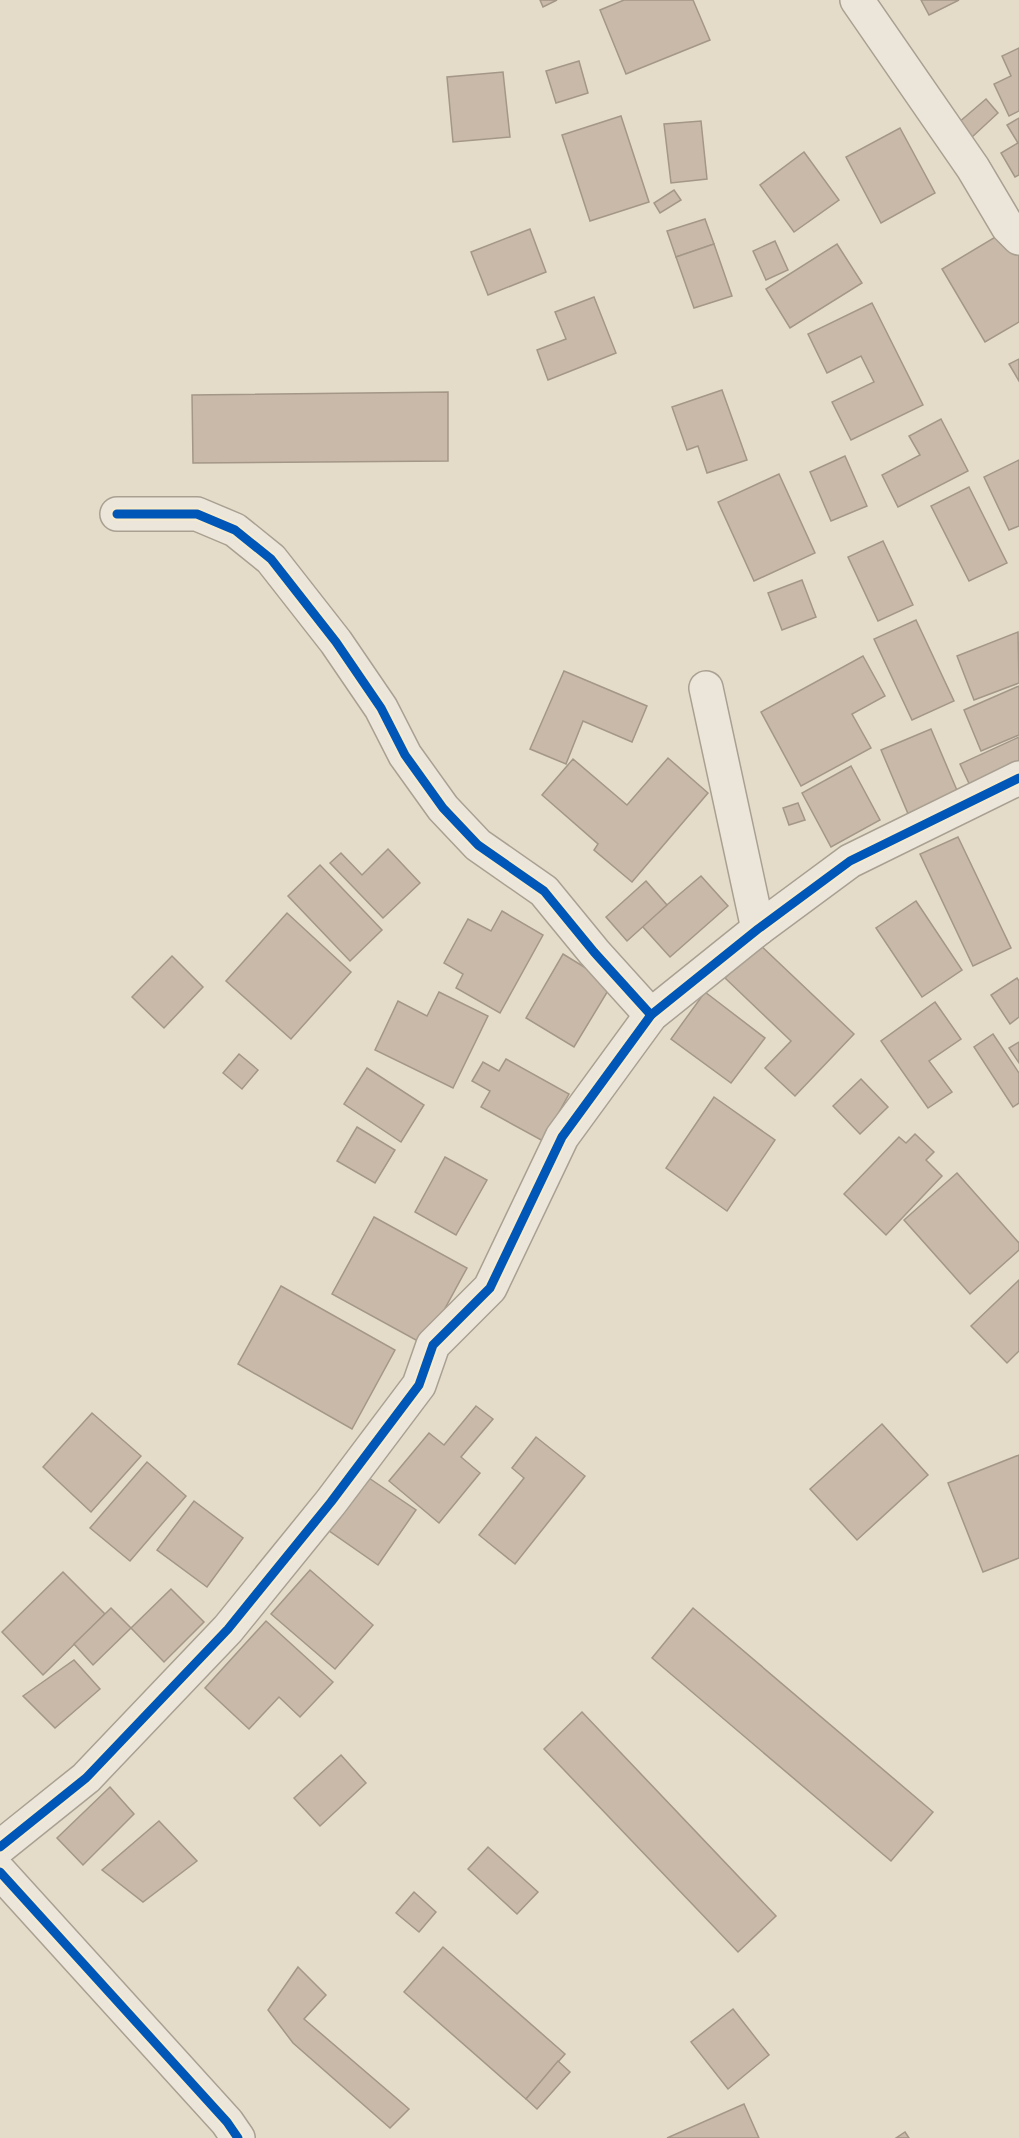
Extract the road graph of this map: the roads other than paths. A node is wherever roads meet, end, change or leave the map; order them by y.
1 (857, 0) edge
2 (1019, 238) edge
3 (117, 514) dead end
4 (706, 688) dead end
5 (1019, 778) edge
6 (758, 929) junction
7 (651, 1015) junction
8 (0, 1846) edge
9 (0, 1872) edge
10 (238, 2138) edge

1 - 2 street
3 - 7 street
4 - 6 street
5 - 6 street
6 - 7 street
7 - 8 street
9 - 10 street

